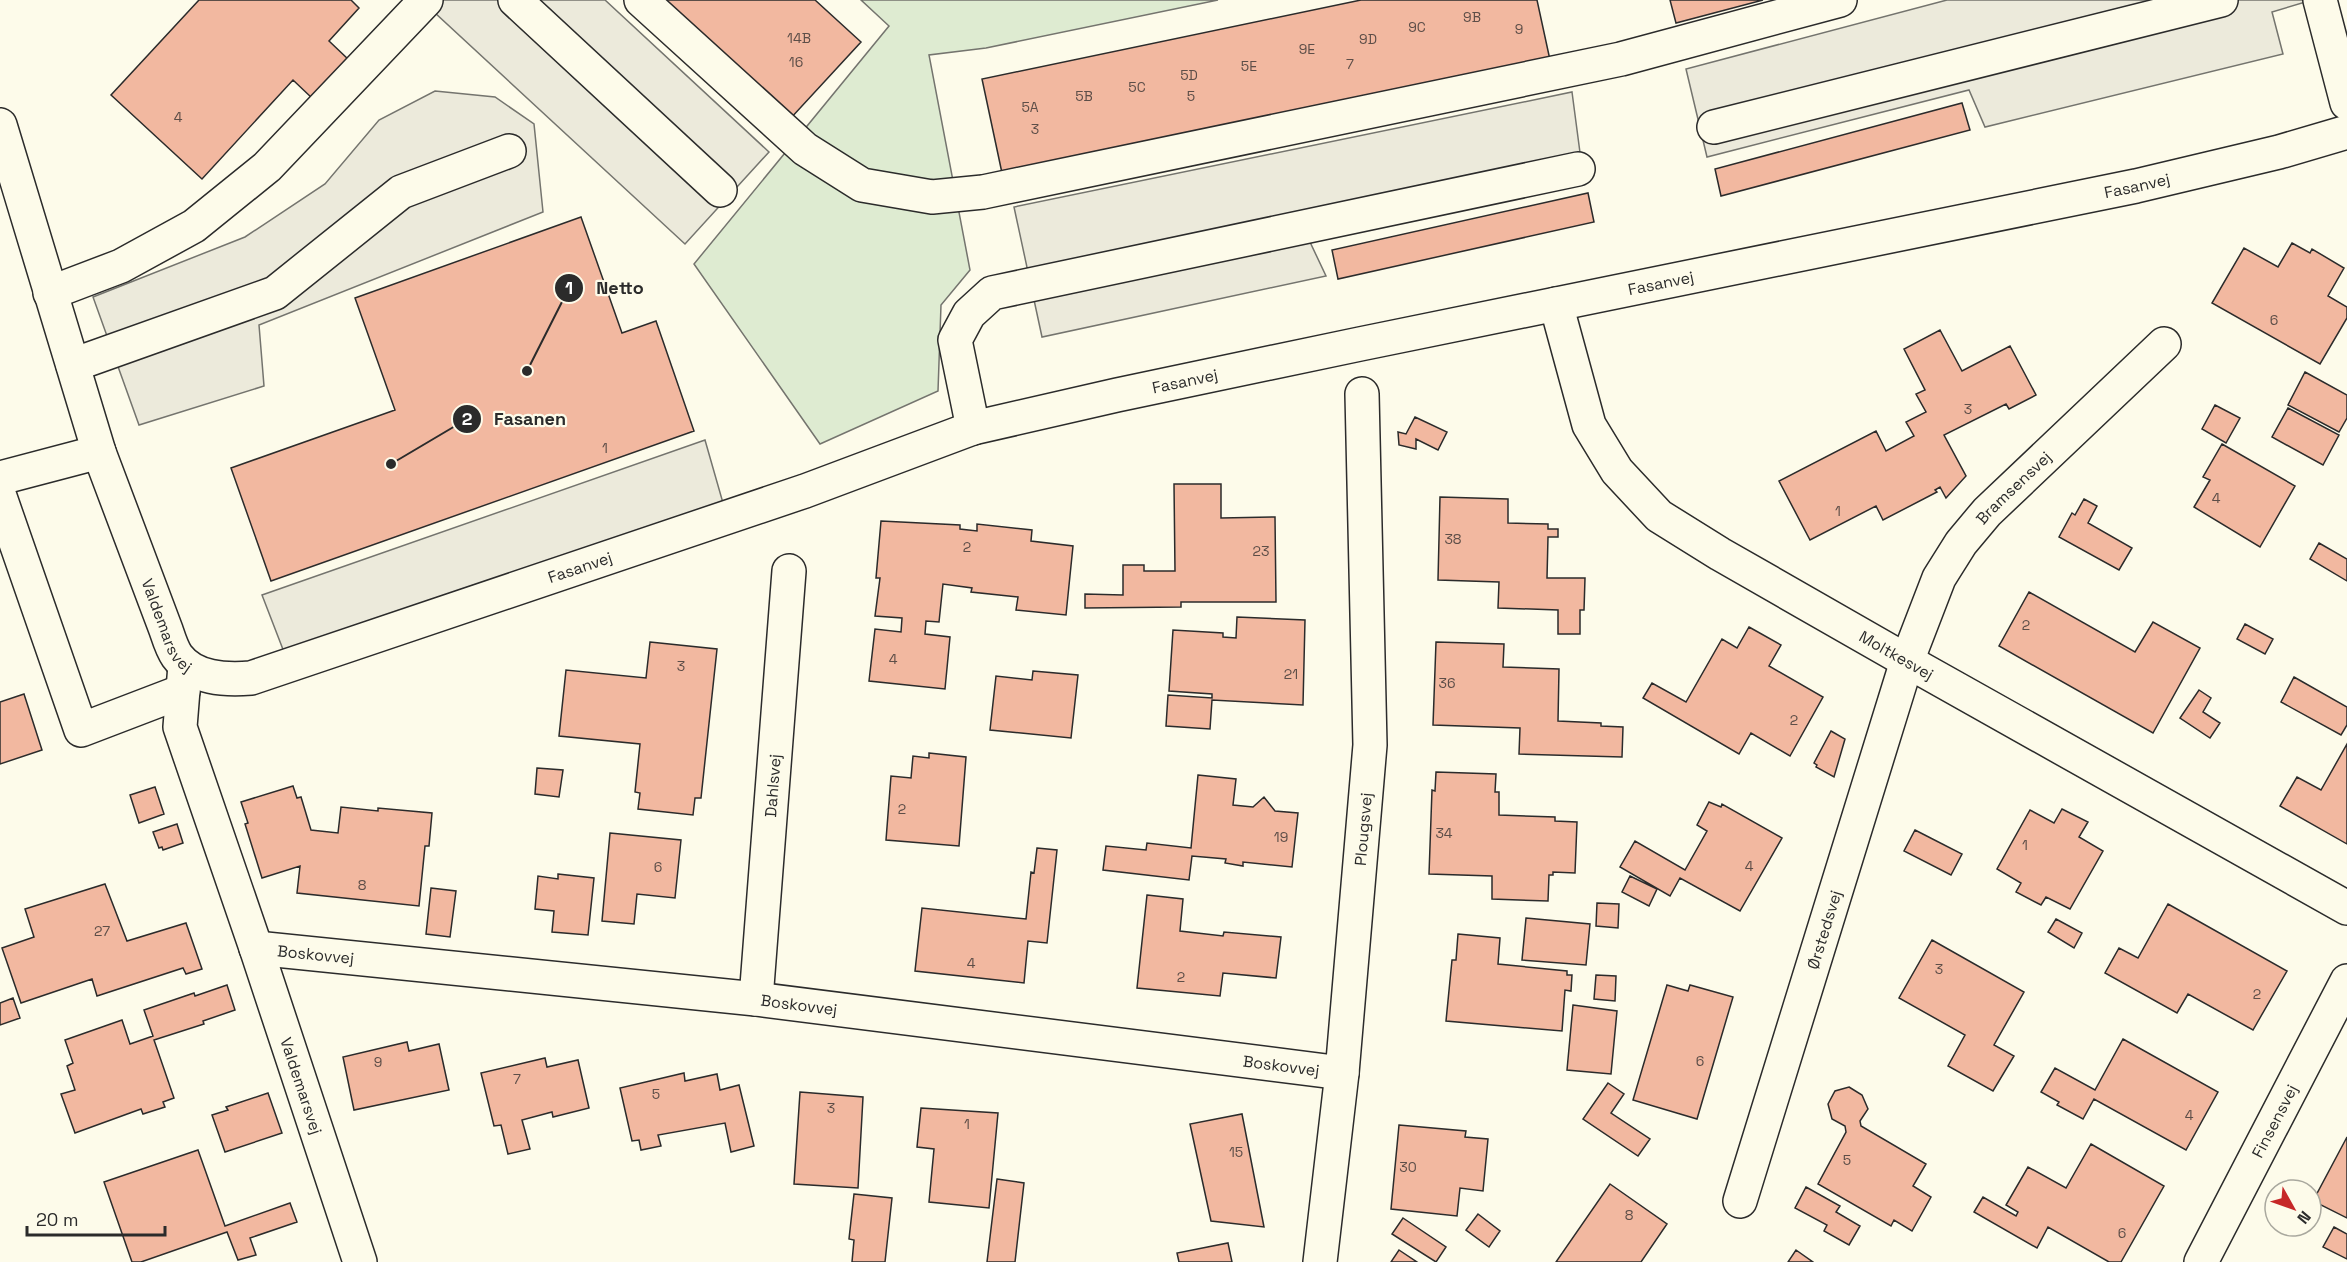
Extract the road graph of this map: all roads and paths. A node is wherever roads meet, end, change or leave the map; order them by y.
1 (426, 0) edge
2 (515, 0) edge
3 (641, 0) edge
4 (1840, 0) edge
5 (2221, 0) edge
6 (2320, 0) edge
7 (2347, 103) edge
8 (1714, 127) dead end
9 (2347, 132) edge
10 (1, 141) edge
11 (509, 151) dead end
12 (1578, 169) dead end
13 (720, 190) dead end
14 (50, 293) junction
15 (1556, 304) junction
16 (2164, 344) dead end
17 (73, 365) junction
18 (1362, 394) dead end
19 (973, 428) junction
20 (99, 452) junction
21 (0, 478) edge
22 (0, 497) edge
23 (789, 571) dead end
24 (1907, 661) junction
25 (184, 678) junction
26 (2347, 908) edge
27 (256, 948) junction
28 (2347, 981) edge
29 (756, 999) junction
30 (1342, 1073) junction
31 (1740, 1201) dead end
32 (360, 1262) edge
33 (1320, 1262) edge
34 (2201, 1262) edge

1 - 14 street
2 - 13 street
3 - 4 street
5 - 8 street
6 - 7 street
9 - 15 street, Fasanvej
10 - 14 street, Valdemarsvej
11 - 17 street
12 - 19 street
14 - 17 street, Valdemarsvej
15 - 19 street, Fasanvej
15 - 24 street, Moltkesvej
16 - 24 street, Bramsensvej
17 - 20 street, Valdemarsvej
18 - 30 street, Plougsvej
19 - 25 street, Fasanvej
20 - 21 street
20 - 25 street, Valdemarsvej
22 - 25 street
23 - 29 street, Dahlsvej
24 - 26 street, Moltkesvej
24 - 31 street, Ørstedsvej
25 - 27 street, Valdemarsvej
27 - 29 street, Boskovvej
27 - 32 street, Valdemarsvej
28 - 34 street, Finsensvej
29 - 30 street, Boskovvej
30 - 33 street, Plougsvej

